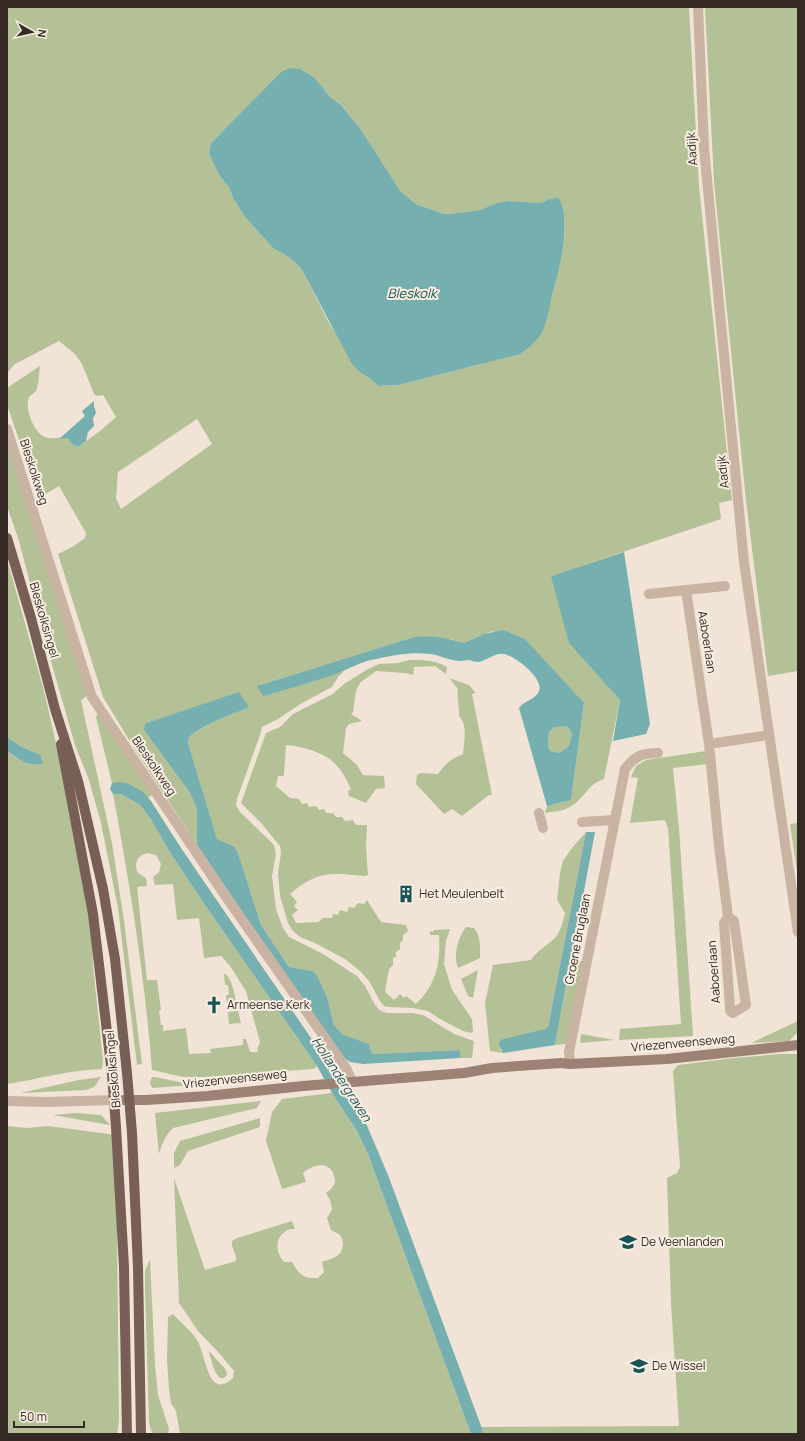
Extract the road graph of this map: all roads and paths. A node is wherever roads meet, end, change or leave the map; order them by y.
1 (698, 7) edge
2 (7, 429) edge
3 (7, 538) edge
4 (725, 586) dead end
5 (686, 590) junction
6 (649, 594) dead end
7 (55, 708) junction
8 (769, 735) junction
9 (709, 744) junction
10 (658, 753) dead end
11 (540, 813) dead end
12 (615, 820) junction
13 (582, 822) dead end
14 (544, 828) dead end
15 (728, 918) junction
16 (798, 932) edge
17 (798, 1046) edge
18 (570, 1064) junction
19 (348, 1082) junction
20 (114, 1100) junction
21 (130, 1100) junction
22 (7, 1101) edge
23 (127, 1434) edge
24 (141, 1434) edge

1 - 8 street, Aadijk
2 - 19 street, Bleskolkweg
3 - 7 main road, Bleskolksingel
4 - 5 street
5 - 6 street
5 - 9 street, Aaboerlaan
7 - 20 main road, Bleskolksingel
7 - 21 main road, Bleskolksingel
8 - 9 street
8 - 16 street, Aadijk
9 - 15 street, Aaboerlaan
10 - 12 street, Groene Bruglaan
11 - 14 street
12 - 13 street
12 - 18 street, Groene Bruglaan
15 - 15 street, Aaboerlaan
17 - 18 street, Vriezenveenseweg
18 - 19 street, Vriezenveenseweg
19 - 21 street, Vriezenveenseweg
20 - 21 street, Vriezenveenseweg
20 - 22 street, Vriezenveenseweg
20 - 23 main road, Bleskolksingel
21 - 24 main road, Bleskolksingel

